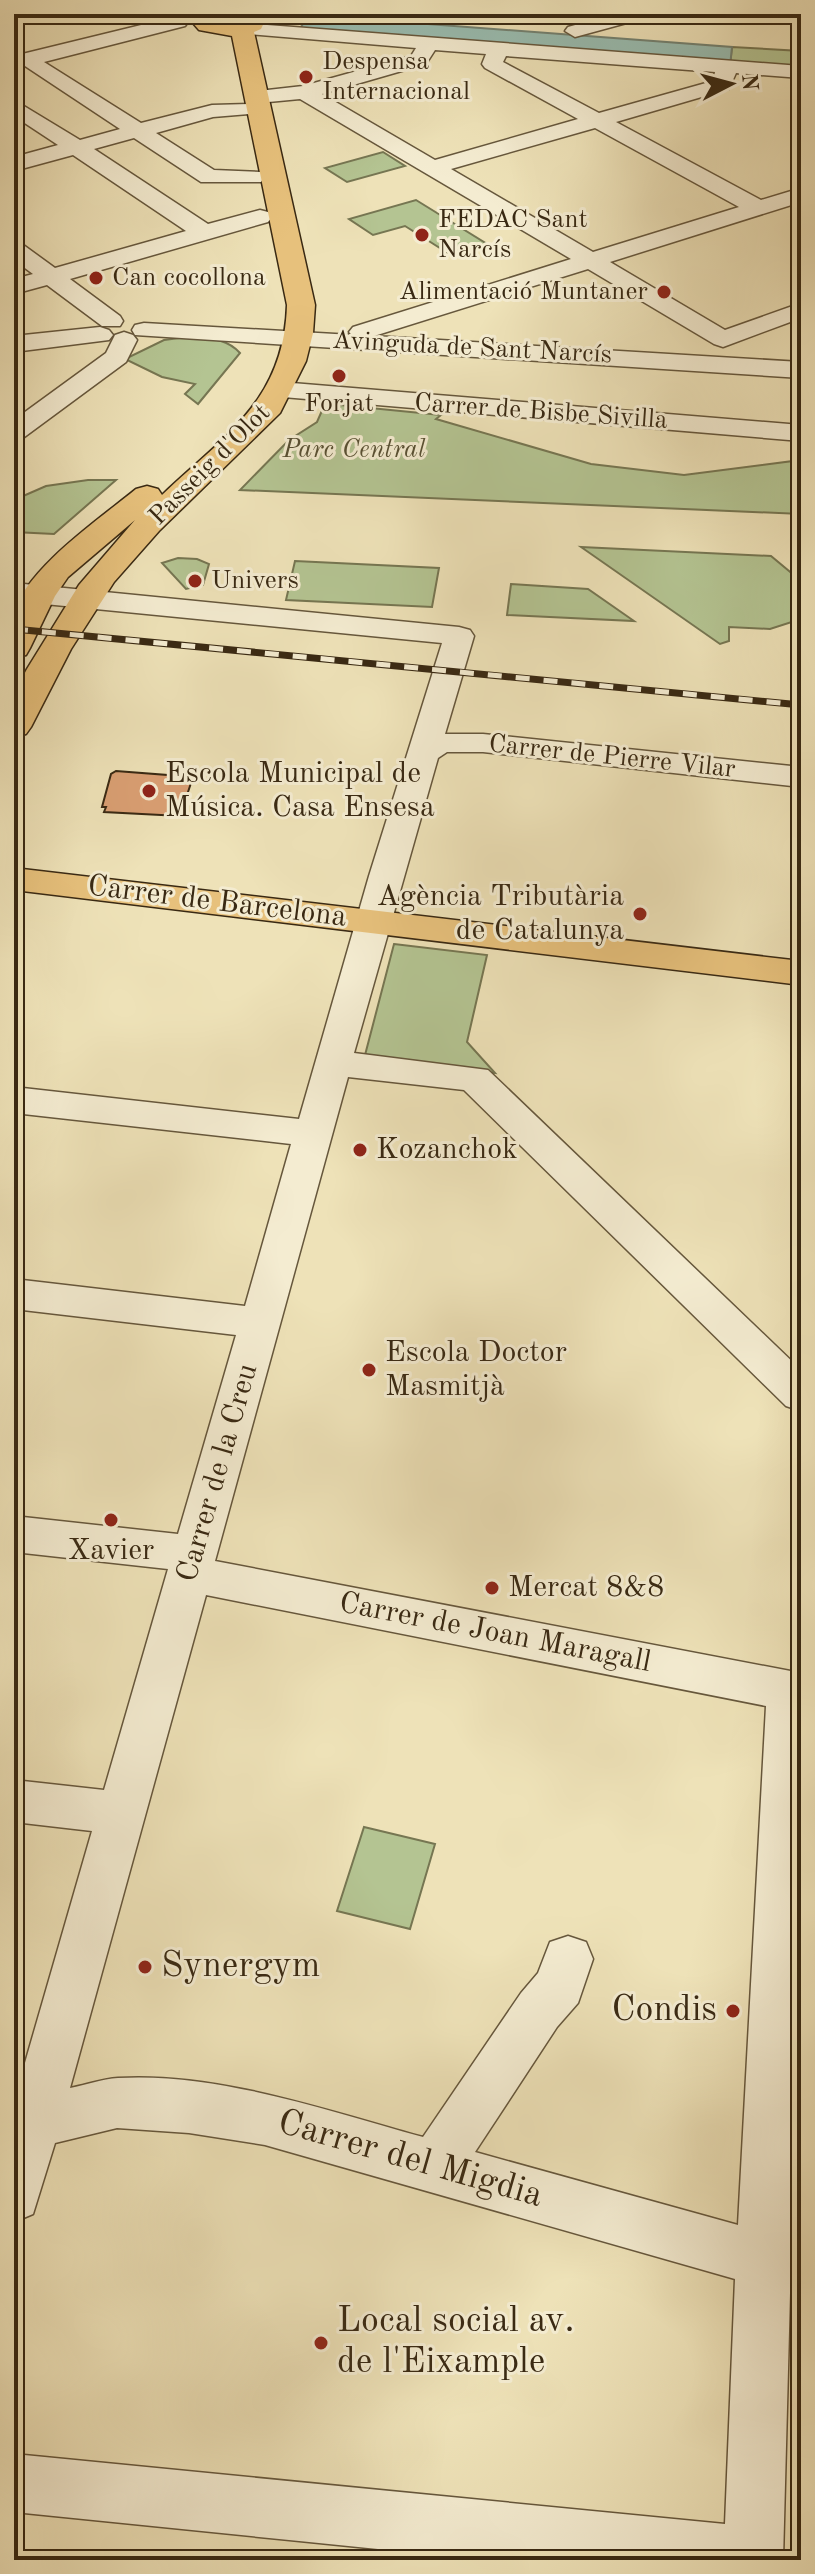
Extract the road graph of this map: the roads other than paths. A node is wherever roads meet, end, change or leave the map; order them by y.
1 (115, 14) edge
2 (638, 14) edge
3 (217, 22) edge
4 (548, 29) dead end
5 (575, 31) junction
6 (638, 36) dead end
7 (428, 45) junction
8 (498, 51) junction
9 (21, 54) edge
10 (726, 71) junction
11 (793, 79) edge
12 (304, 92) junction
13 (250, 103) junction
14 (14, 106) edge
15 (595, 121) junction
16 (137, 131) junction
17 (75, 147) junction
18 (14, 164) edge
19 (432, 168) junction
20 (253, 177) junction
21 (801, 195) edge
22 (758, 208) junction
23 (260, 217) junction
24 (205, 233) junction
25 (14, 249) edge
26 (590, 261) junction
27 (269, 274) dead end
28 (52, 277) junction
29 (14, 287) edge
30 (801, 310) edge
31 (772, 320) junction
32 (801, 321) edge
33 (119, 331) junction
34 (283, 331) junction
35 (338, 340) junction
36 (14, 344) edge
37 (801, 370) edge
38 (700, 379) junction
39 (280, 390) junction
40 (14, 432) edge
41 (801, 433) edge
42 (27, 593) edge
43 (87, 599) junction
44 (14, 648) edge
45 (14, 727) edge
46 (425, 752) junction
47 (801, 777) edge
48 (14, 879) edge
49 (375, 920) junction
50 (801, 973) edge
51 (335, 1063) junction
52 (14, 1100) edge
53 (315, 1134) junction
54 (14, 1294) edge
55 (261, 1323) junction
56 (801, 1395) edge
57 (14, 1534) edge
58 (192, 1564) junction
59 (795, 1692) edge
60 (14, 1801) edge
61 (122, 1813) junction
62 (568, 1959) dead end
63 (24, 2126) edge
64 (434, 2167) junction
65 (14, 2195) edge
66 (782, 2264) edge
67 (14, 2483) edge
68 (753, 2558) edge

1 - 3 street
2 - 5 street
3 - 7 street
3 - 9 street
3 - 13 main road, Passeig d'Olot
4 - 5 street
5 - 6 street
7 - 8 street
7 - 12 street
8 - 10 street
8 - 15 street
9 - 16 street
10 - 11 street
10 - 15 street
12 - 13 street
12 - 19 street
13 - 16 street
13 - 20 main road, Passeig d'Olot
13 - 34 main road, Passeig d'Olot
14 - 17 street
15 - 19 street
15 - 22 street
16 - 17 street
16 - 20 street
17 - 18 street
17 - 24 street
19 - 26 street
20 - 23 main road, Passeig d'Olot
21 - 22 street
22 - 26 street
23 - 24 street
23 - 27 main road, Passeig d'Olot
24 - 28 street
25 - 28 street
26 - 35 street
26 - 38 street
28 - 29 street
28 - 33 street
30 - 31 street
31 - 32 street
31 - 38 street
33 - 34 street, Avinguda de Sant Narcís
33 - 36 street, Avinguda de Sant Narcís
33 - 40 street
34 - 35 street, Avinguda de Sant Narcís
34 - 39 main road, Passeig d'Olot
34 - 42 main road, Passeig d'Olot
35 - 38 street, Avinguda de Sant Narcís
37 - 38 street, Avinguda de Sant Narcís
38 - 39 street, Carrer de Bisbe Sivilla
38 - 41 street, Carrer de Bisbe Sivilla
39 - 43 main road, Passeig d'Olot
42 - 43 street
42 - 44 main road, Passeig d'Olot
43 - 45 main road, Passeig d'Olot
43 - 46 street, Carrer de la Creu
46 - 47 street, Carrer de Pierre Vilar
46 - 49 street, Carrer de la Creu
48 - 49 main road, Carrer de Barcelona
49 - 50 main road, Carrer de Barcelona
49 - 51 street, Carrer de la Creu
51 - 53 street, Carrer de la Creu
51 - 56 street
52 - 53 street
53 - 55 street, Carrer de la Creu
54 - 55 street
55 - 58 street, Carrer de la Creu
57 - 58 street, Carrer de Joan Maragall
58 - 59 street, Carrer de Joan Maragall
58 - 61 street, Carrer de la Creu
59 - 66 street
60 - 61 street
61 - 63 street, Carrer de la Creu
62 - 64 street
63 - 64 street, Carrer del Migdia
63 - 65 street, Carrer de la Creu
64 - 66 street, Carrer del Migdia
66 - 68 street
67 - 68 street

